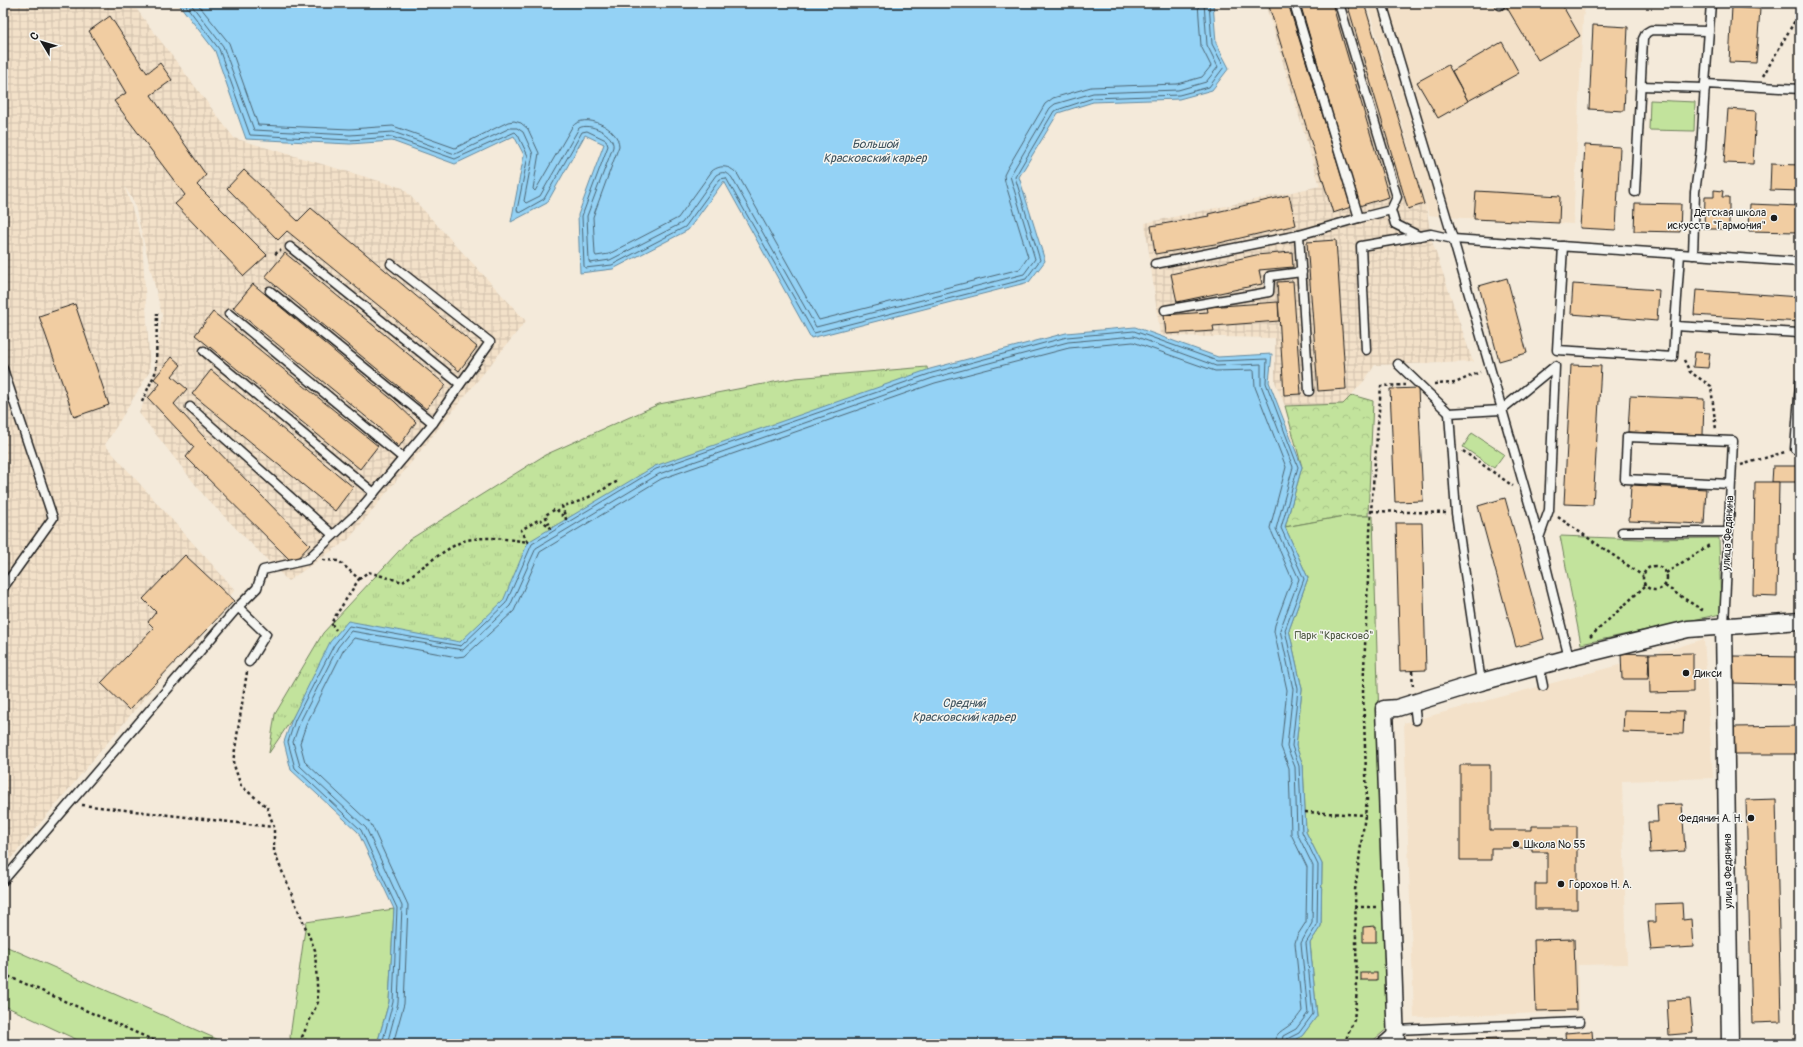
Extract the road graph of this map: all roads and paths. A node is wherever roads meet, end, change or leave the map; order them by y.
1 (1294, 3) edge
2 (1339, 3) edge
3 (1388, 3) edge
4 (1711, 3) edge
5 (1800, 12) edge
6 (1709, 32) junction
7 (1641, 86) junction
8 (1705, 86) junction
9 (1757, 87) junction
10 (1800, 89) edge
11 (1635, 192) dead end
12 (1391, 210) junction
13 (1359, 218) junction
14 (1299, 235) junction
15 (1419, 236) junction
16 (1453, 239) junction
17 (1563, 246) junction
18 (290, 247) dead end
19 (1680, 254) junction
20 (1693, 255) junction
21 (1800, 262) edge
22 (391, 264) dead end
23 (1156, 264) dead end
24 (1302, 272) junction
25 (270, 291) dead end
26 (1165, 310) dead end
27 (156, 313) dead end
28 (229, 314) dead end
29 (1675, 326) junction
30 (1800, 333) edge
31 (1366, 350) dead end
32 (204, 351) dead end
33 (1681, 356) dead end
34 (1398, 364) dead end
35 (1489, 368) junction
36 (3, 369) edge
37 (460, 384) junction
38 (1800, 384) edge
39 (1420, 385) junction
40 (1309, 391) dead end
41 (142, 402) dead end
42 (190, 407) dead end
43 (1501, 410) junction
44 (1449, 413) junction
45 (433, 422) junction
46 (1717, 440) junction
47 (1797, 449) edge
48 (403, 458) junction
49 (1731, 468) junction
50 (618, 481) dead end
51 (1730, 484) junction
52 (374, 493) junction
53 (1371, 511) junction
54 (1456, 513) junction
55 (1622, 532) dead end
56 (1728, 532) junction
57 (333, 536) junction
58 (1539, 538) junction
59 (307, 560) junction
60 (1666, 573) junction
61 (359, 578) junction
62 (1646, 586) junction
63 (1665, 586) junction
64 (3, 588) edge
65 (238, 607) junction
66 (1800, 621) edge
67 (1724, 625) junction
68 (336, 630) dead end
69 (1569, 658) junction
70 (249, 662) joint
71 (1539, 667) junction
72 (1412, 671) dead end
73 (1481, 682) junction
74 (1542, 686) dead end
75 (1414, 699) junction
76 (1416, 720) dead end
77 (69, 804) junction
78 (1305, 812) dead end
79 (1366, 815) junction
80 (274, 827) junction
81 (3, 881) edge
82 (1391, 906) junction
83 (1355, 908) junction
84 (3, 974) edge
85 (1580, 1022) dead end
86 (1396, 1037) edge
87 (162, 1044) edge
88 (309, 1044) edge
89 (1344, 1044) edge
90 (1380, 1044) edge
91 (1730, 1044) edge

1 - 13 lane
2 - 12 lane
3 - 16 lane
4 - 6 lane
5 - 9 path
6 - 7 lane
6 - 8 lane
7 - 8 lane
7 - 11 lane
8 - 9 lane
8 - 20 lane
9 - 10 lane
12 - 13 lane
12 - 15 lane
13 - 14 lane
14 - 23 lane
14 - 24 lane
15 - 16 lane
15 - 31 lane
16 - 17 lane
16 - 35 lane
17 - 19 lane
17 - 29 lane
18 - 37 lane
19 - 20 lane
19 - 29 lane
20 - 21 lane
22 - 37 lane
24 - 26 lane
24 - 40 lane
25 - 45 lane
27 - 41 path
28 - 48 lane
29 - 30 lane
32 - 52 lane
33 - 46 path
34 - 39 lane
35 - 39 path
35 - 43 lane
36 - 64 lane
37 - 45 lane
38 - 47 lane
39 - 44 lane
39 - 53 path
42 - 57 lane
43 - 44 lane
43 - 58 lane
43 - 58 lane
44 - 54 lane
45 - 48 lane
46 - 49 lane, улица Федянина
46 - 51 lane
47 - 49 path
48 - 52 lane
49 - 51 lane, улица Федянина
50 - 61 path
51 - 56 lane, улица Федянина
52 - 57 lane
53 - 54 path
53 - 79 path
54 - 73 lane
55 - 56 lane
56 - 60 path
56 - 67 lane, улица Федянина
57 - 59 lane
58 - 69 lane
59 - 61 path
59 - 65 lane
60 - 62 path
60 - 63 path
61 - 68 path
62 - 63 path
62 - 69 path
63 - 67 path
65 - 70 lane
65 - 77 lane
66 - 67 street
67 - 69 street
67 - 91 street, улица Федянина
69 - 71 street
70 - 80 path
71 - 73 street
71 - 74 lane
72 - 75 path
73 - 75 street
75 - 76 lane
75 - 82 street
77 - 80 path
77 - 81 lane
78 - 79 path
79 - 83 path
80 - 88 path
82 - 83 path
82 - 86 street
83 - 89 path
84 - 87 path
85 - 86 lane
86 - 90 lane

